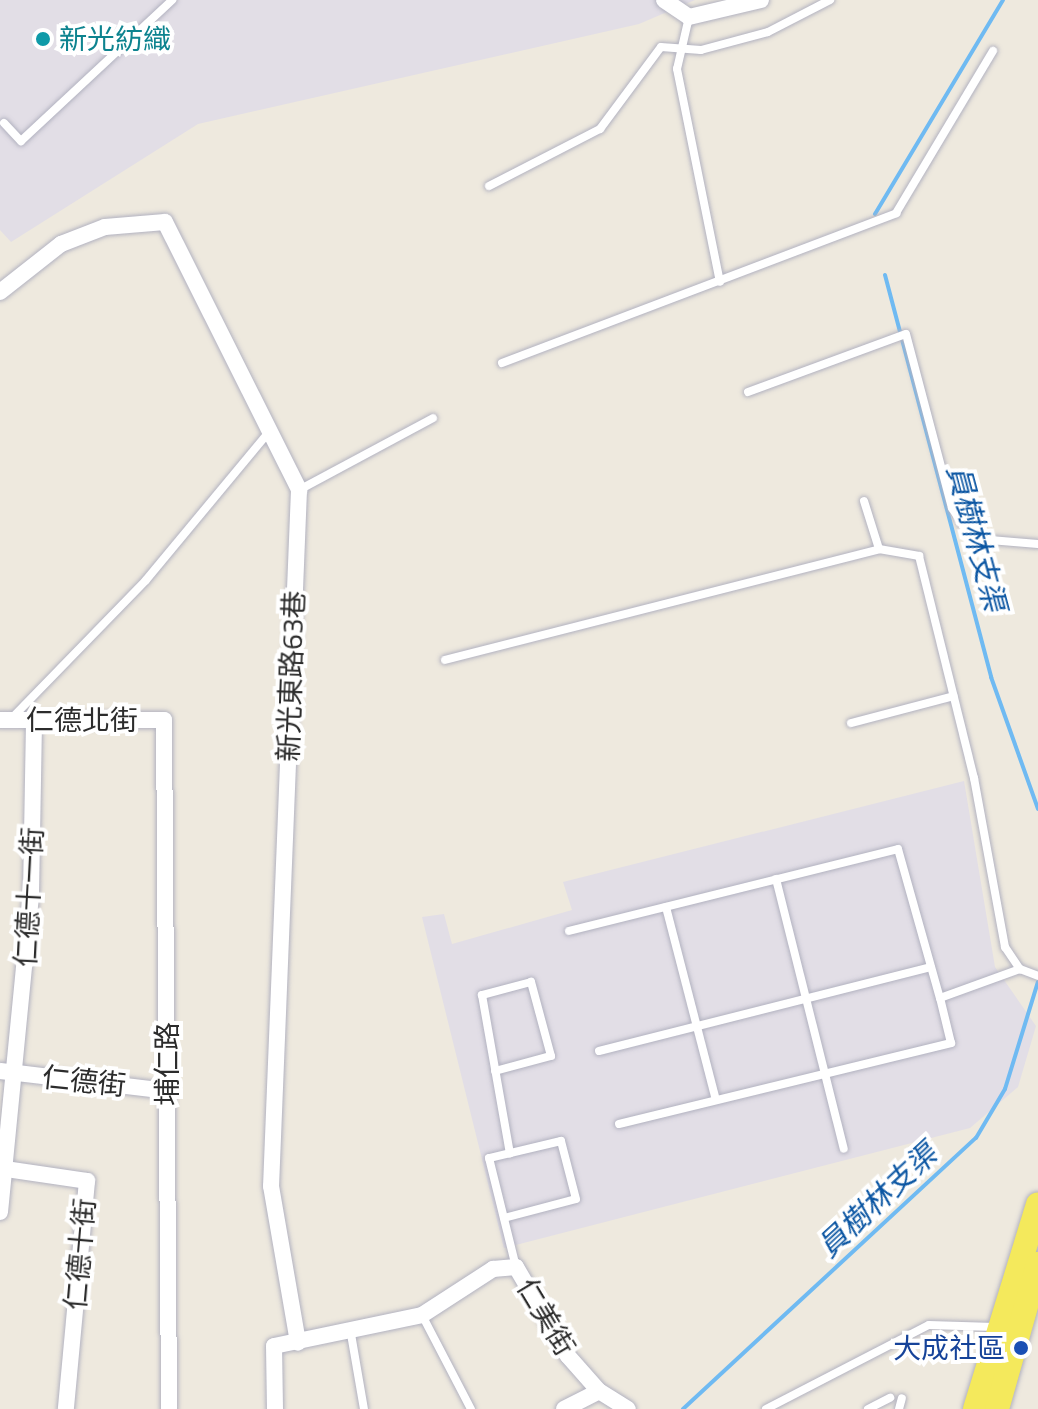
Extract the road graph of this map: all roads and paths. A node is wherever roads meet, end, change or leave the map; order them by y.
1 (172, 0) edge
2 (664, 0) edge
3 (761, 0) edge
4 (830, 0) edge
5 (689, 17) junction
6 (680, 49) junction
7 (993, 51) dead end
8 (4, 123) dead end
9 (489, 186) dead end
10 (720, 282) junction
11 (0, 292) edge
12 (502, 363) dead end
13 (748, 392) dead end
14 (433, 418) dead end
15 (267, 434) junction
16 (299, 490) junction
17 (864, 501) dead end
18 (1038, 544) edge
19 (879, 549) junction
20 (445, 660) dead end
21 (954, 696) junction
22 (5, 720) edge
23 (34, 720) junction
24 (164, 720) joint
25 (851, 723) dead end
26 (776, 879) junction
27 (666, 907) junction
28 (569, 931) dead end
29 (931, 967) junction
30 (1020, 969) junction
31 (1038, 976) edge
32 (940, 998) junction
33 (807, 999) junction
34 (697, 1027) junction
35 (599, 1051) dead end
36 (0, 1071) edge
37 (495, 1071) dead end
38 (826, 1073) junction
39 (18, 1074) junction
40 (167, 1091) junction
41 (716, 1100) junction
42 (619, 1124) dead end
43 (844, 1149) dead end
44 (510, 1154) junction
45 (6, 1169) junction
46 (1038, 1204) edge
47 (0, 1212) edge
48 (504, 1218) junction
49 (1038, 1264) edge
50 (516, 1267) junction
51 (422, 1315) junction
52 (1009, 1330) junction
53 (351, 1334) junction
54 (298, 1343) junction
55 (599, 1391) junction
56 (890, 1398) dead end
57 (902, 1398) dead end
58 (66, 1409) edge
59 (169, 1409) edge
60 (275, 1409) edge
61 (364, 1409) edge
62 (471, 1409) edge
63 (564, 1409) edge
64 (628, 1409) edge
65 (766, 1409) edge
66 (868, 1409) edge
67 (899, 1409) edge
68 (975, 1409) edge
69 (997, 1409) edge

1 - 8 lane
2 - 5 street
3 - 5 street
4 - 6 lane
5 - 6 lane
6 - 9 lane
6 - 10 lane
7 - 10 lane
10 - 12 lane
11 - 15 street
13 - 18 lane
14 - 16 lane
15 - 16 street
15 - 22 lane
16 - 54 street, 新光東路63巷
17 - 19 lane
19 - 20 lane
19 - 21 lane
21 - 25 lane
21 - 30 lane
22 - 23 street, 仁德北街
23 - 24 street, 仁德北街
23 - 39 street, 仁德十一街
24 - 40 street, 埔仁路
26 - 27 lane
26 - 29 lane
26 - 33 lane
27 - 28 lane
27 - 34 lane
29 - 32 lane
29 - 33 lane
30 - 31 lane
30 - 32 lane
32 - 38 lane
33 - 34 lane
33 - 38 lane
34 - 35 lane
34 - 41 lane
36 - 39 street, 仁德街
37 - 44 lane
38 - 41 lane
38 - 43 lane
39 - 40 street, 仁德街
39 - 45 street, 仁德十一街
40 - 59 street, 埔仁路
41 - 42 lane
44 - 48 lane
44 - 48 lane
45 - 47 street, 仁德十一街
45 - 58 street, 仁德十街
46 - 52 main road
48 - 50 lane
49 - 52 main road
50 - 51 street, 仁美街
50 - 55 street, 仁美街
51 - 53 street, 仁美街
51 - 62 lane
52 - 65 lane
52 - 68 main road
52 - 69 main road
53 - 54 street, 仁美街
53 - 61 lane
54 - 60 street, 仁美街
55 - 63 street
55 - 64 street, 仁美街
56 - 66 lane
57 - 67 lane

